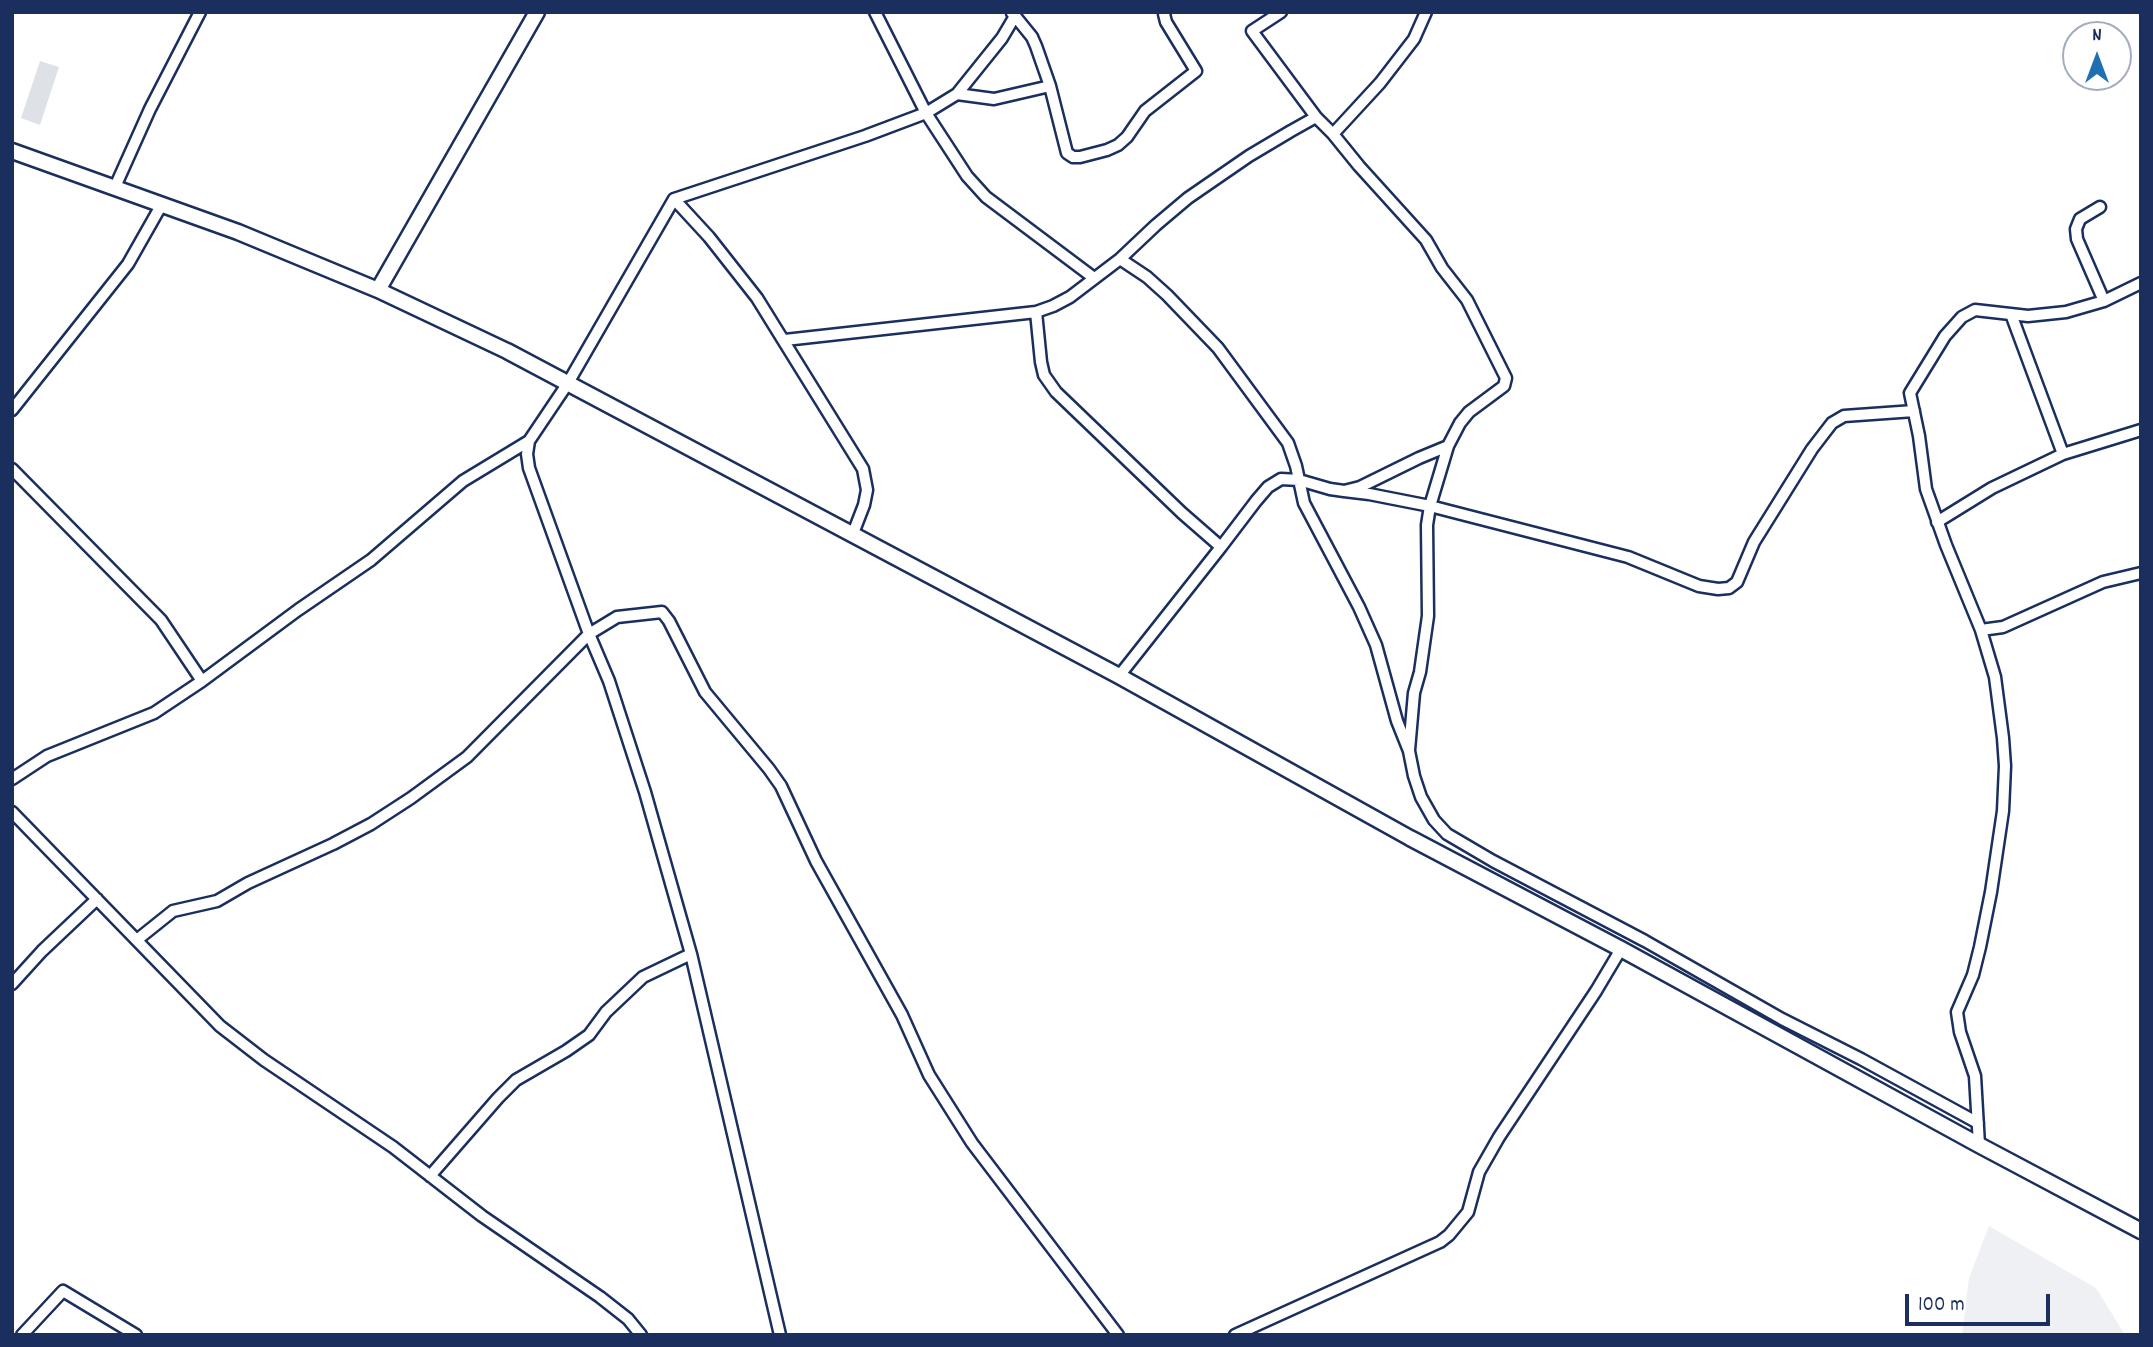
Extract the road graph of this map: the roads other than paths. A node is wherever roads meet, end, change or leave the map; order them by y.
1 (200, 12) edge
2 (537, 12) edge
3 (875, 12) edge
4 (1166, 12) edge
5 (1281, 12) edge
6 (1426, 12) edge
7 (1013, 14) edge
8 (1050, 86) junction
9 (957, 94) junction
10 (926, 113) junction
11 (1315, 117) junction
12 (1333, 134) junction
13 (12, 151) edge
14 (115, 187) junction
15 (674, 199) junction
16 (162, 204) junction
17 (2100, 208) dead end
18 (1120, 258) junction
19 (1094, 278) junction
20 (2141, 284) edge
21 (377, 290) junction
22 (2104, 301) junction
23 (1036, 312) junction
24 (2011, 314) junction
25 (785, 340) junction
26 (568, 383) junction
27 (12, 411) edge
28 (1914, 411) junction
29 (2141, 430) edge
30 (529, 441) junction
31 (1448, 446) junction
32 (2063, 454) junction
33 (12, 469) edge
34 (1298, 480) junction
35 (1343, 491) junction
36 (1430, 506) junction
37 (1937, 522) junction
38 (852, 536) junction
39 (1221, 547) junction
40 (2141, 573) edge
41 (1981, 630) junction
42 (589, 634) junction
43 (1119, 676) junction
44 (202, 681) junction
45 (1409, 751) junction
46 (12, 779) edge
47 (12, 812) edge
48 (97, 900) junction
49 (138, 939) junction
50 (1621, 949) junction
51 (691, 954) junction
52 (12, 984) edge
53 (1978, 1123) junction
54 (1979, 1145) junction
55 (430, 1176) junction
56 (2141, 1231) edge
57 (22, 1335) edge
58 (136, 1335) edge
59 (641, 1335) edge
60 (780, 1335) edge
61 (1118, 1335) edge
62 (1235, 1335) edge

1 - 14 street
2 - 21 main road
3 - 10 street
4 - 8 street
5 - 11 street
6 - 12 street
7 - 8 street
7 - 9 street
8 - 9 street
9 - 10 street
10 - 15 street
10 - 19 street
11 - 12 street
11 - 18 street
12 - 31 street
13 - 14 main road
14 - 16 main road
15 - 25 street
15 - 26 street
16 - 21 main road
16 - 27 street
17 - 22 street
18 - 19 street
18 - 34 street
19 - 23 street
20 - 22 street
21 - 26 main road
22 - 24 street
23 - 25 street
23 - 39 street
24 - 28 street
24 - 32 street
25 - 38 street
26 - 30 street
26 - 38 main road
28 - 36 street
28 - 37 street
29 - 32 street
30 - 42 street
30 - 44 street
31 - 35 street
31 - 36 street
32 - 37 street
33 - 44 street
34 - 35 street
34 - 39 street
34 - 45 street
35 - 36 street
36 - 45 street
37 - 41 street
38 - 43 main road
39 - 43 street
40 - 41 street
41 - 53 street
42 - 49 street
42 - 51 street
42 - 61 street
43 - 50 main road
44 - 46 street
45 - 53 street
47 - 48 street
48 - 49 street
48 - 52 street
49 - 55 street
50 - 54 main road
50 - 62 street
51 - 55 street
51 - 60 street
53 - 54 street
54 - 56 main road
55 - 59 street
57 - 58 street

